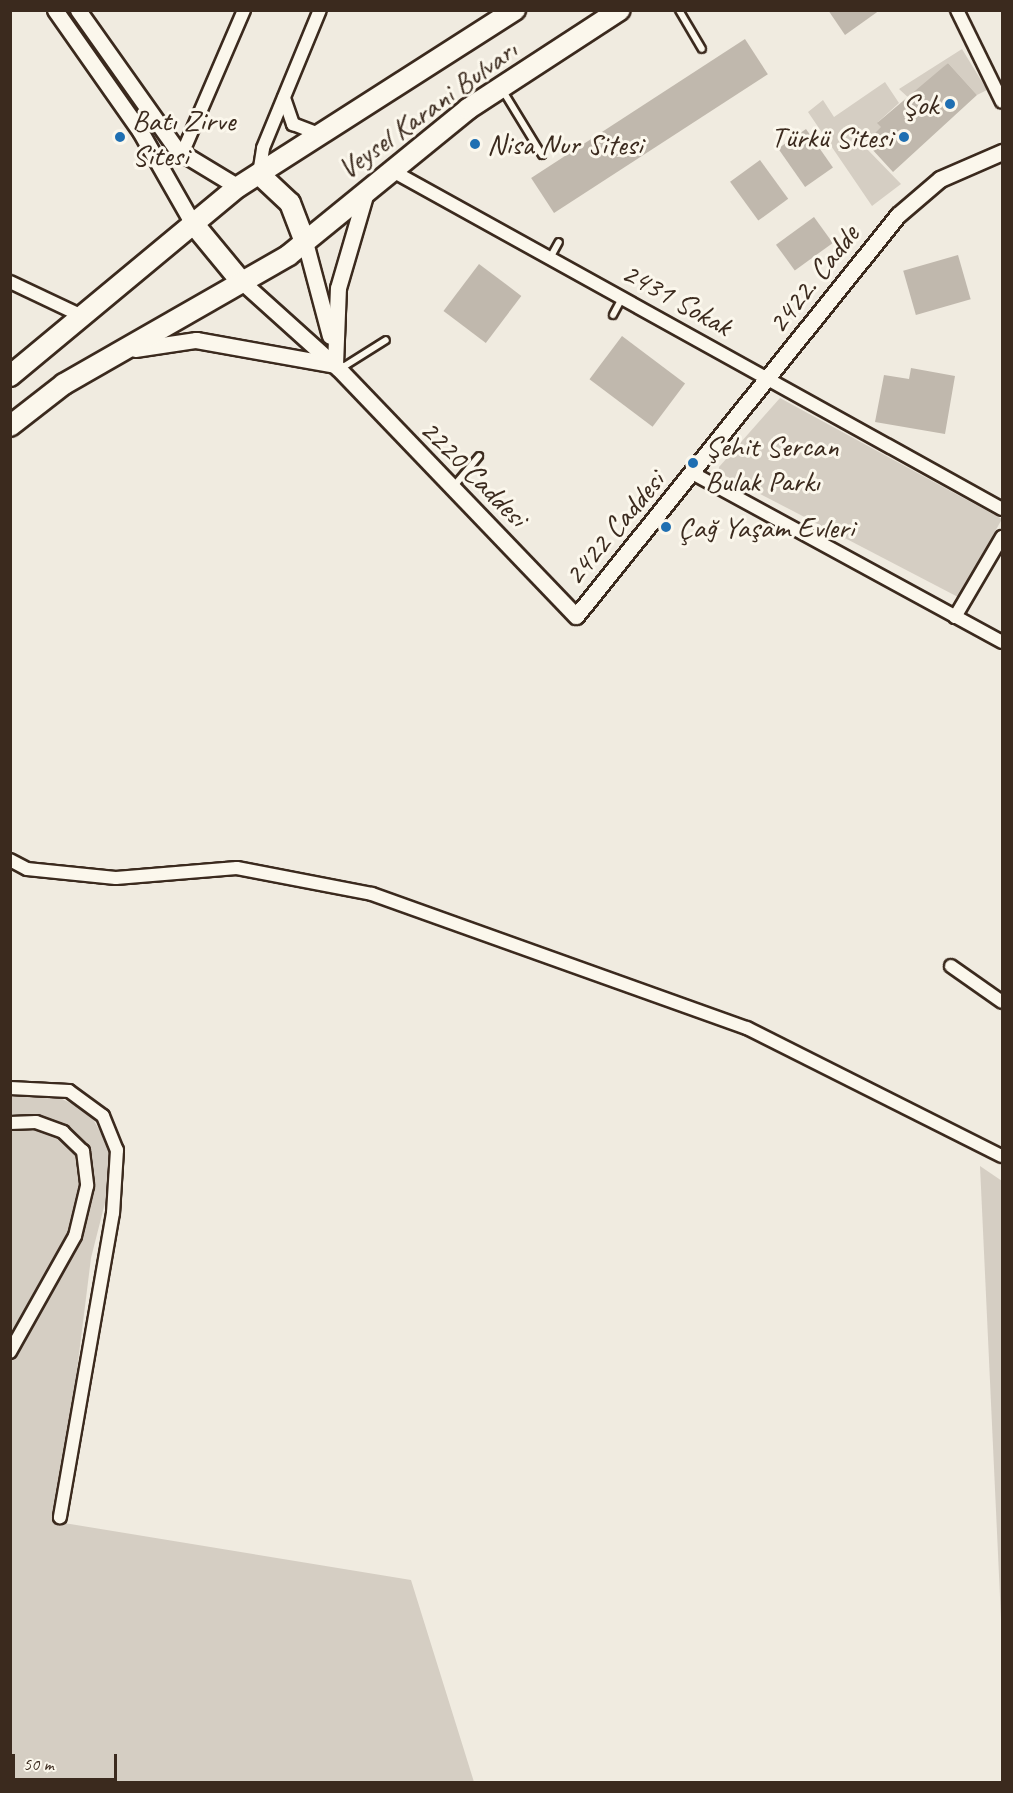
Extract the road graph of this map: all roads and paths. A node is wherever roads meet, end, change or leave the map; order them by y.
1 (55, 10) edge
2 (78, 10) edge
3 (244, 10) edge
4 (320, 10) edge
5 (515, 10) edge
6 (620, 10) edge
7 (679, 10) edge
8 (957, 10) edge
9 (702, 49) dead end
10 (501, 87) junction
11 (285, 90) junction
12 (1002, 102) edge
13 (323, 134) junction
14 (1002, 152) edge
15 (182, 154) junction
16 (542, 155) dead end
17 (389, 169) junction
18 (260, 174) junction
19 (368, 186) junction
20 (238, 187) junction
21 (192, 222) junction
22 (305, 242) junction
23 (559, 242) dead end
24 (550, 258) junction
25 (240, 280) junction
26 (10, 282) edge
27 (622, 298) junction
28 (613, 315) dead end
29 (82, 316) junction
30 (386, 340) dead end
31 (113, 356) junction
32 (337, 367) junction
33 (10, 376) edge
34 (769, 379) junction
35 (10, 426) edge
36 (479, 456) dead end
37 (694, 474) junction
38 (452, 489) junction
39 (1002, 509) edge
40 (1002, 537) edge
41 (576, 616) joint
42 (955, 617) junction
43 (1002, 642) edge
44 (10, 860) edge
45 (951, 966) dead end
46 (1002, 1002) edge
47 (10, 1088) edge
48 (10, 1123) edge
49 (1002, 1156) edge
50 (10, 1352) edge
51 (60, 1517) dead end

1 - 21 street
2 - 15 street
3 - 15 street
4 - 11 street
5 - 13 main road, Veysel Karani Bulvarı
6 - 10 main road, Veysel Karani Bulvarı
7 - 9 lane
8 - 12 street
10 - 16 lane
10 - 17 main road, Veysel Karani Bulvarı
11 - 13 street
11 - 18 street
13 - 18 main road, Veysel Karani Bulvarı
14 - 34 street, 2422. Cadde
15 - 20 street
17 - 19 main road, Veysel Karani Bulvarı
17 - 24 street, 2431 Sokak
18 - 20 main road, Veysel Karani Bulvarı
18 - 22 main road
19 - 22 main road, Veysel Karani Bulvarı
19 - 32 street
20 - 21 main road, Veysel Karani Bulvarı
21 - 25 main road
21 - 29 main road, Veysel Karani Bulvarı
22 - 25 main road, Veysel Karani Bulvarı
22 - 32 street, 2220 Caddesi
23 - 24 lane
24 - 27 street, 2431 Sokak
25 - 31 main road, Veysel Karani Bulvarı
25 - 32 street, 2220 Caddesi
26 - 29 street
27 - 28 lane
27 - 34 street, 2431 Sokak
29 - 33 main road, Veysel Karani Bulvarı
30 - 32 lane
31 - 32 street
31 - 35 main road, Veysel Karani Bulvarı
32 - 38 street, 2220 Caddesi
34 - 37 street, 2422. Cadde
34 - 39 street, 2431 Sokak
36 - 38 lane
37 - 41 street, 2422 Caddesi
37 - 42 street
38 - 41 street, 2220 Caddesi
40 - 42 street
42 - 43 street
44 - 49 street
45 - 46 street
47 - 51 street
48 - 50 street

